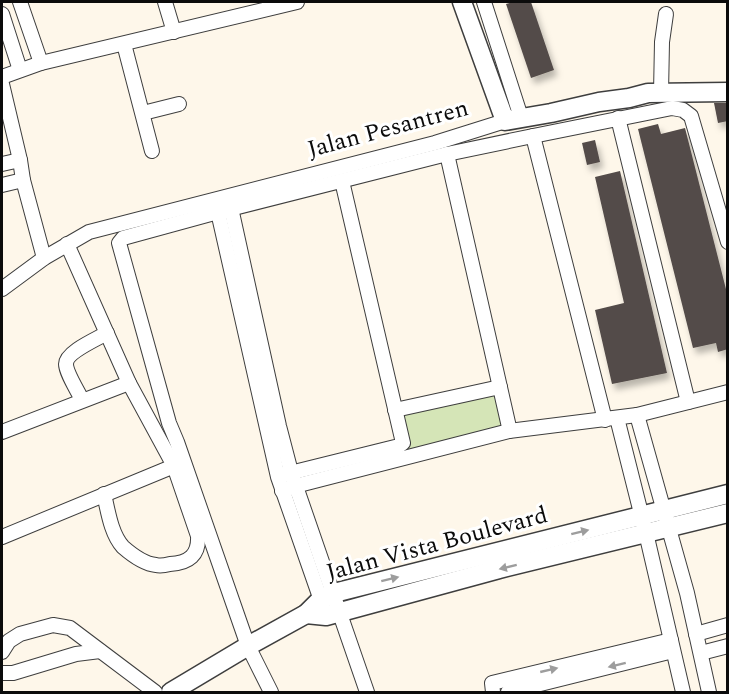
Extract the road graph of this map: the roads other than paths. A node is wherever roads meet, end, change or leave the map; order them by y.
1 (20, 2) edge
2 (165, 2) edge
3 (297, 2) edge
4 (462, 2) edge
5 (484, 2) edge
6 (282, 3) edge
7 (2, 14) edge
8 (666, 14) dead end
9 (174, 32) junction
10 (124, 44) junction
11 (41, 63) junction
12 (20, 70) junction
13 (2, 77) edge
14 (2, 84) edge
15 (728, 92) edge
16 (661, 93) junction
17 (179, 105) dead end
18 (143, 113) junction
19 (512, 116) junction
20 (618, 118) junction
21 (533, 136) junction
22 (152, 151) dead end
23 (447, 154) junction
24 (20, 160) junction
25 (2, 164) edge
26 (23, 180) junction
27 (342, 181) junction
28 (2, 185) edge
29 (225, 210) junction
30 (74, 240) junction
31 (728, 242) edge
32 (44, 258) junction
33 (2, 289) edge
34 (107, 333) junction
35 (129, 382) junction
36 (500, 387) junction
37 (728, 392) edge
38 (82, 400) junction
39 (688, 402) junction
40 (395, 410) junction
41 (637, 415) junction
42 (611, 419) junction
43 (2, 430) edge
44 (509, 431) junction
45 (174, 466) junction
46 (286, 481) junction
47 (104, 494) junction
48 (728, 494) edge
49 (728, 513) edge
50 (667, 519) junction
51 (644, 525) junction
52 (2, 537) edge
53 (330, 605) junction
54 (728, 625) edge
55 (696, 634) junction
56 (248, 646) junction
57 (672, 646) junction
58 (728, 646) edge
59 (100, 651) junction
60 (2, 652) edge
61 (701, 653) junction
62 (2, 673) edge
63 (155, 693) edge
64 (171, 693) edge
65 (271, 693) edge
66 (367, 693) edge
67 (493, 693) edge
68 (508, 693) edge
69 (683, 693) edge
70 (709, 693) edge

1 - 11 street
2 - 9 street
3 - 6 street
4 - 19 street
5 - 19 street
6 - 9 street
7 - 12 street
8 - 16 street
9 - 10 street
10 - 11 street
10 - 18 street
11 - 12 street
12 - 13 street
14 - 24 street
15 - 16 street, Jalan Pesantren
16 - 19 street, Jalan Pesantren
17 - 18 street
18 - 22 street
19 - 30 street, Jalan Pesantren
20 - 21 street
20 - 31 street
20 - 39 street
21 - 23 street
21 - 42 street
23 - 27 street
23 - 36 street
24 - 25 street
24 - 26 street
26 - 28 street
26 - 32 street
27 - 29 street
27 - 40 street
29 - 46 street
29 - 56 street
30 - 32 street, Jalan Pesantren
30 - 34 street
32 - 33 street, Jalan Pesantren
34 - 35 street
34 - 38 street
35 - 38 street
35 - 45 street
36 - 40 street
36 - 44 street
37 - 39 street
38 - 43 street
39 - 41 street
40 - 46 street
41 - 42 street
41 - 50 street
42 - 44 street
42 - 51 street
44 - 46 street
45 - 47 street
45 - 47 street
46 - 53 street
47 - 52 street
48 - 50 street, Jalan Vista Boulevard
49 - 50 street, Jalan Vista Boulevard
50 - 51 street, Jalan Vista Boulevard
50 - 55 street
51 - 53 street, Jalan Vista Boulevard
51 - 57 street
53 - 56 street, Jalan Vista Boulevard
53 - 66 street
54 - 55 street
55 - 61 street
56 - 64 street
56 - 65 street
67 -> 57 street
57 -> 68 street
57 - 69 street
58 - 61 street
59 - 60 street
59 - 62 street
59 - 63 street
61 - 70 street

